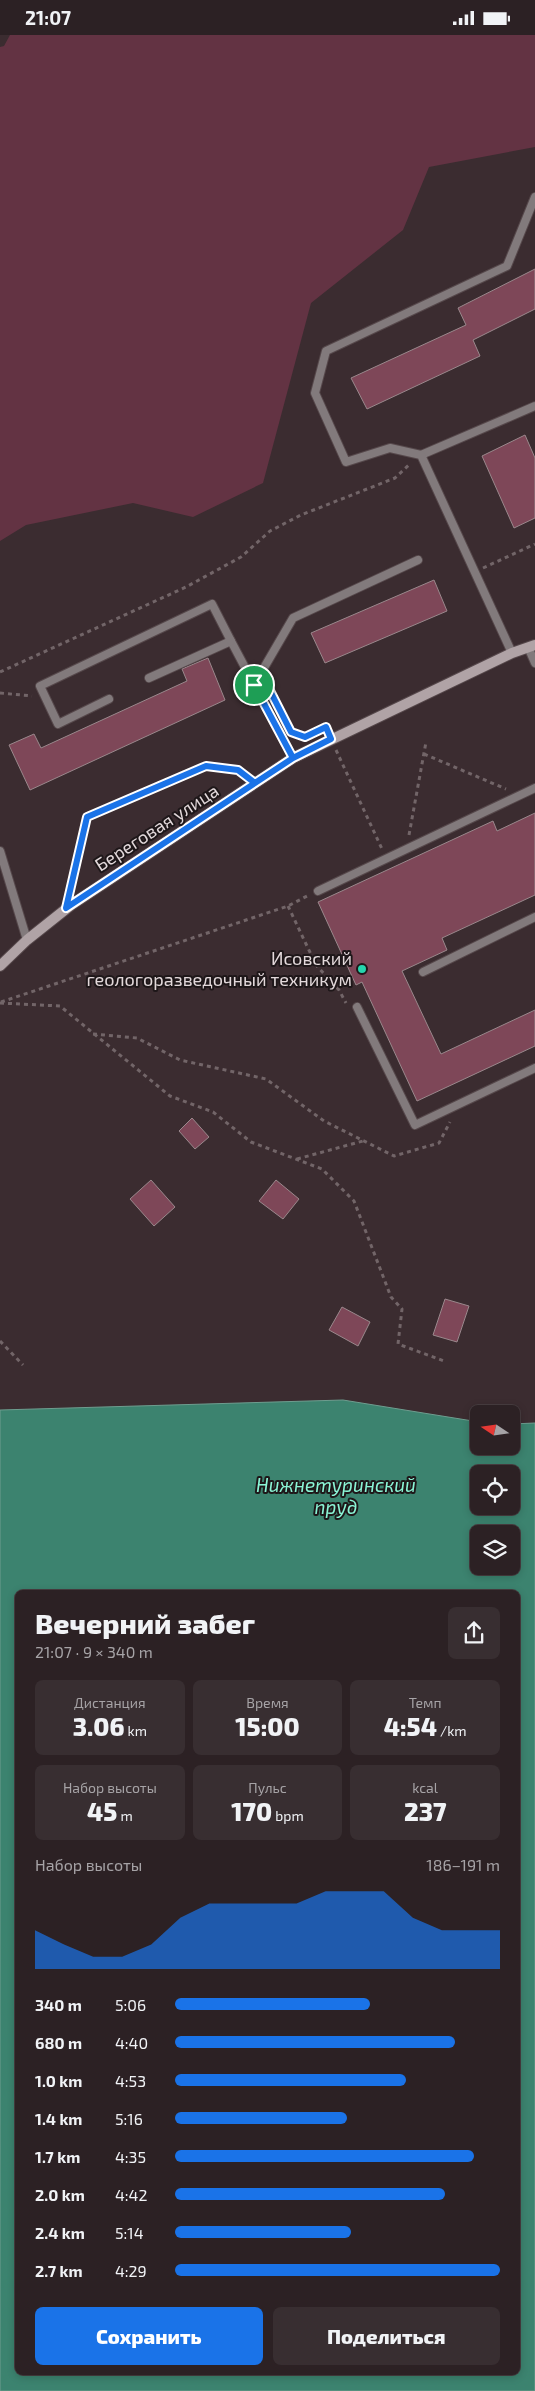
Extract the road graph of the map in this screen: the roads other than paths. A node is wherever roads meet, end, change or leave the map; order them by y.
1 (535, 197) edge
2 (535, 406) edge
3 (421, 455) junction
4 (418, 560) dead end
5 (231, 641) junction
6 (532, 646) edge
7 (512, 653) junction
8 (535, 663) edge
9 (150, 678) dead end
10 (254, 685) junction
11 (109, 699) dead end
12 (293, 758) junction
13 (535, 788) edge
14 (0, 851) edge
15 (318, 891) road end
16 (535, 917) edge
17 (28, 940) junction
18 (0, 966) edge
19 (423, 972) dead end
20 (357, 1007) road end
21 (535, 1068) edge

1 - 3 lane
2 - 3 lane
3 - 7 lane
4 - 10 lane
5 - 9 lane
5 - 10 lane
5 - 11 lane
6 - 7 street, Береговая улица
6 - 8 lane
7 - 12 street, Береговая улица
10 - 12 lane
12 - 17 street, Береговая улица
13 - 15 lane
14 - 17 lane
16 - 19 lane
17 - 18 street, Береговая улица
20 - 21 lane

